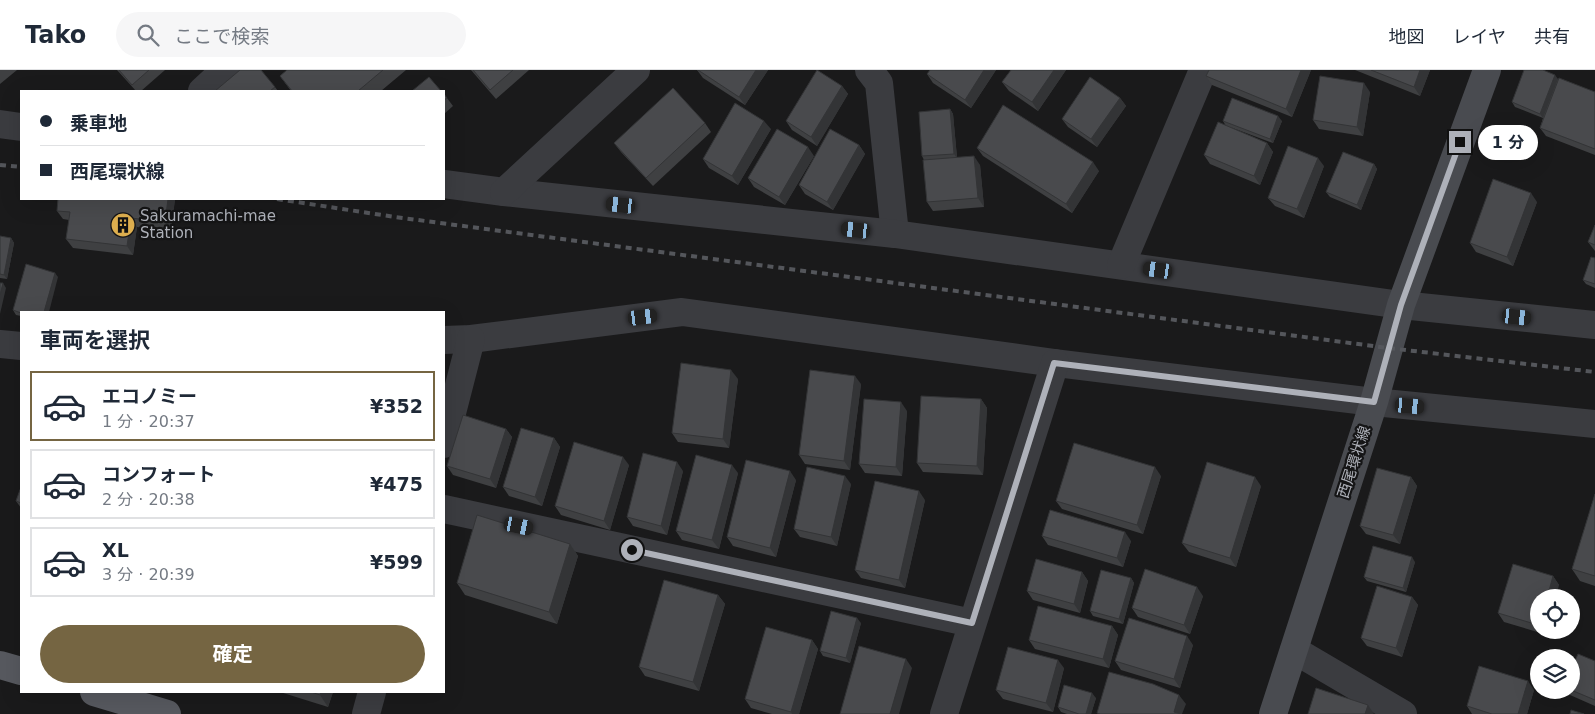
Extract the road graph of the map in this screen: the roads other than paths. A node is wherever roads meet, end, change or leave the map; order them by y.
1 (225, 70) edge
2 (636, 70) edge
3 (1203, 70) edge
4 (1486, 70) edge
5 (879, 74) edge
6 (203, 90) edge
7 (0, 124) edge
8 (20, 127) edge
9 (445, 184) edge
10 (504, 192) junction
11 (895, 234) junction
12 (1121, 265) junction
13 (1401, 305) junction
14 (1595, 325) edge
15 (471, 339) junction
16 (445, 340) edge
17 (0, 344) edge
18 (20, 346) edge
19 (1054, 363) junction
20 (1374, 402) junction
21 (1595, 424) edge
22 (445, 440) edge
23 (445, 509) edge
24 (972, 623) junction
25 (1294, 650) junction
26 (0, 665) edge
27 (20, 671) edge
28 (97, 693) edge
29 (372, 693) edge
30 (167, 714) edge
31 (366, 714) edge
32 (944, 714) edge
33 (1273, 714) edge
34 (1403, 714) edge

1 - 6 street
2 - 10 street
3 - 12 street
4 - 13 main road, 西尾環状線
5 - 11 street
7 - 8 street
9 - 10 street
10 - 11 street
11 - 12 street
12 - 13 street
13 - 14 street
13 - 20 main road, 西尾環状線
15 - 16 street
15 - 19 street
15 - 22 street
17 - 18 street
19 - 20 street
19 - 24 street
20 - 21 street
20 - 25 main road, 西尾環状線
23 - 24 street
24 - 32 street
25 - 33 main road, 西尾環状線
25 - 34 street
26 - 27 main road
28 - 30 main road
29 - 31 street

